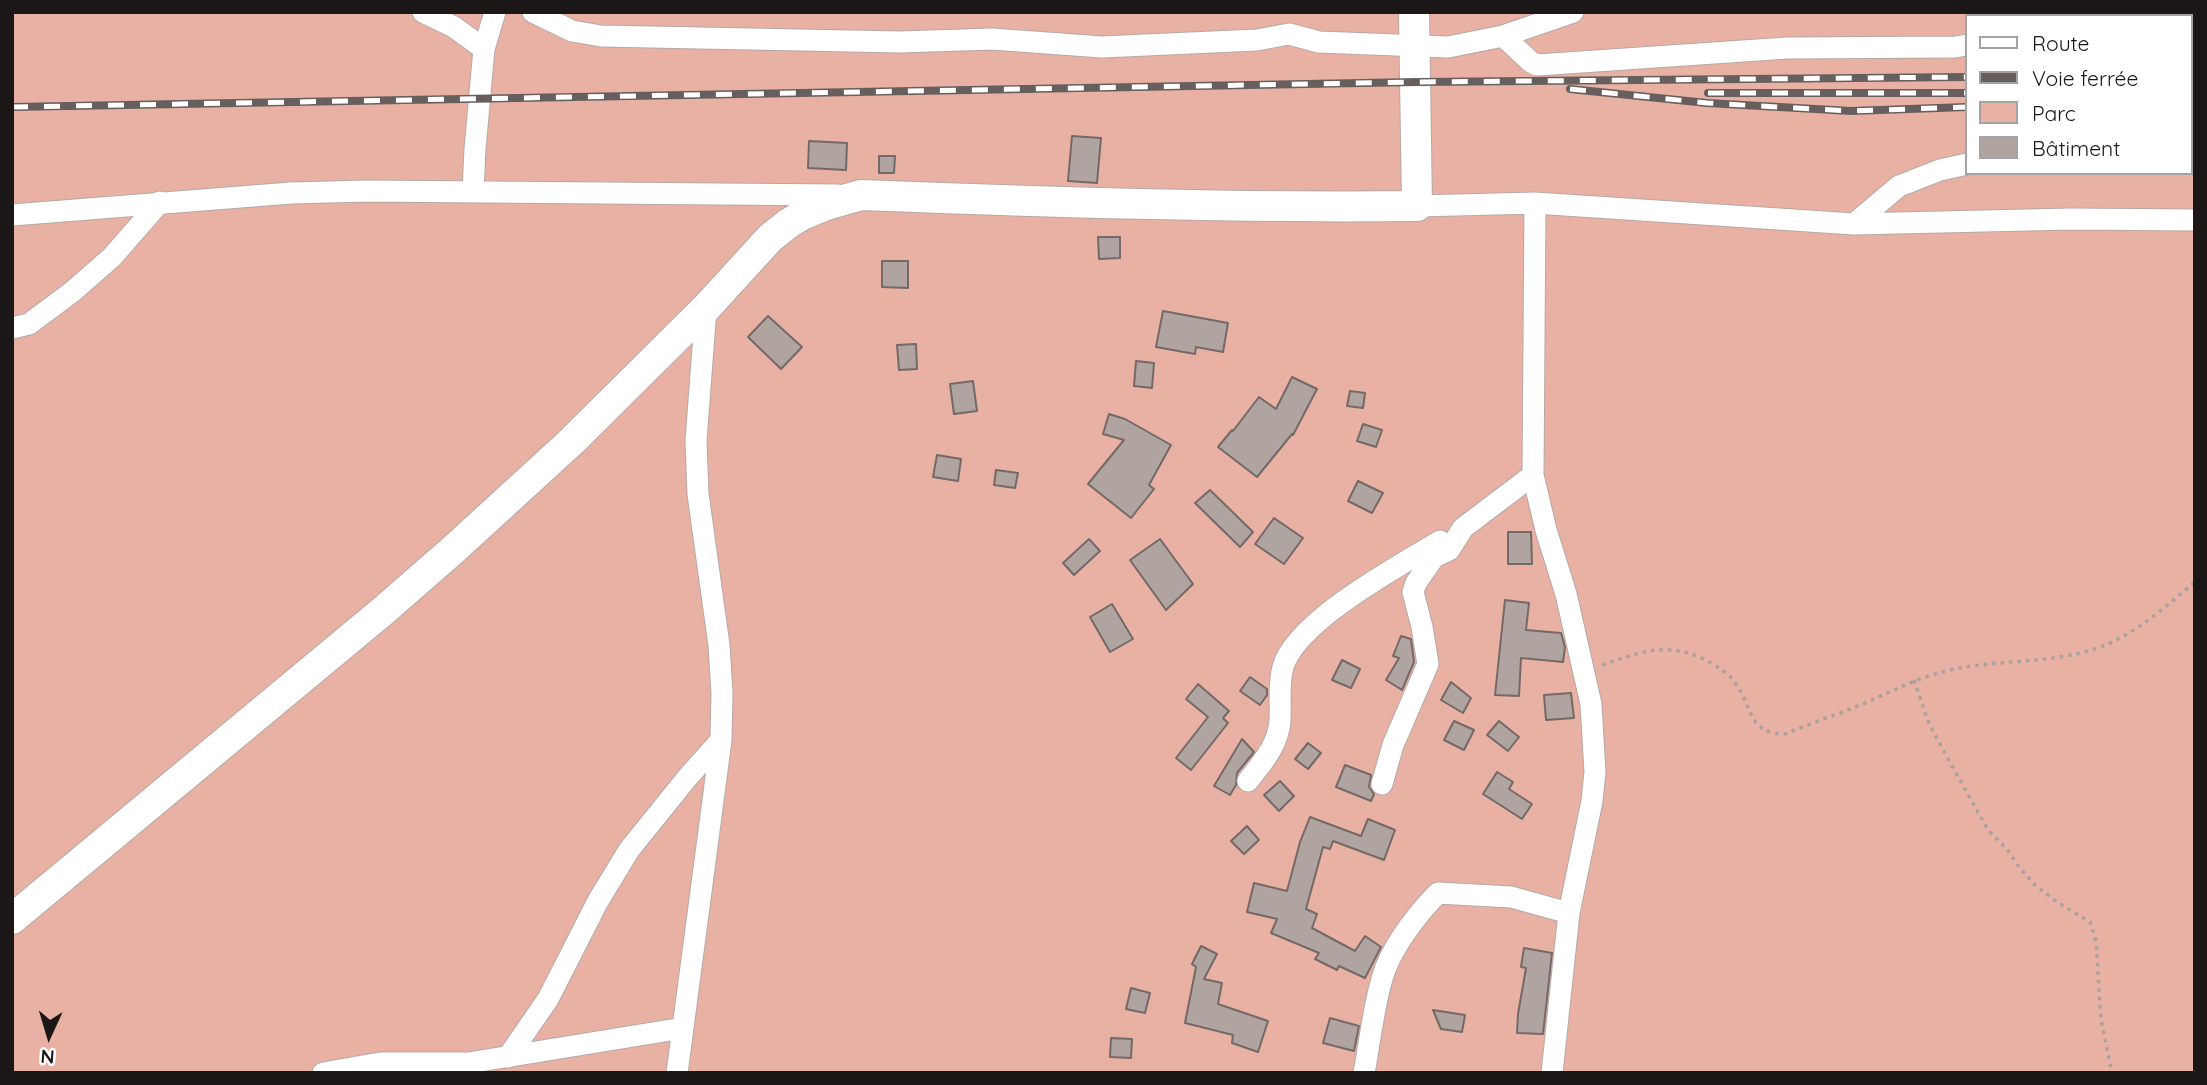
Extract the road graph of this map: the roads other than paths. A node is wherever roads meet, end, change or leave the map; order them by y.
1 (423, 12) edge
2 (495, 12) edge
3 (533, 12) edge
4 (1414, 12) edge
5 (1573, 12) edge
6 (1503, 36) junction
7 (1413, 44) junction
8 (1966, 45) edge
9 (484, 49) junction
10 (1966, 164) edge
11 (473, 191) junction
12 (861, 195) junction
13 (160, 202) junction
14 (1535, 202) junction
15 (1417, 206) junction
16 (12, 215) edge
17 (2195, 220) edge
18 (1854, 224) junction
19 (706, 308) junction
20 (12, 328) edge
21 (1533, 475) junction
22 (1463, 528) junction
23 (721, 740) junction
24 (1248, 781) dead end
25 (1382, 784) dead end
26 (1569, 913) junction
27 (12, 919) edge
28 (683, 1028) junction
29 (508, 1057) junction
30 (323, 1073) edge
31 (677, 1073) edge
32 (1364, 1073) edge
33 (1552, 1073) edge

1 - 9 street
2 - 9 street
3 - 7 street
4 - 7 street
5 - 6 street
6 - 7 street
6 - 8 street
7 - 15 street
9 - 11 street
10 - 18 street
11 - 12 street
11 - 13 street
12 - 15 street
12 - 19 street
13 - 16 street
13 - 20 street
14 - 15 street
14 - 18 street
14 - 21 street
17 - 18 street
19 - 23 street
19 - 27 street
21 - 22 street
21 - 26 street
22 - 24 street
22 - 25 street
23 - 28 street
23 - 29 street
26 - 32 street
26 - 33 street
28 - 29 street
28 - 31 street
29 - 30 street

